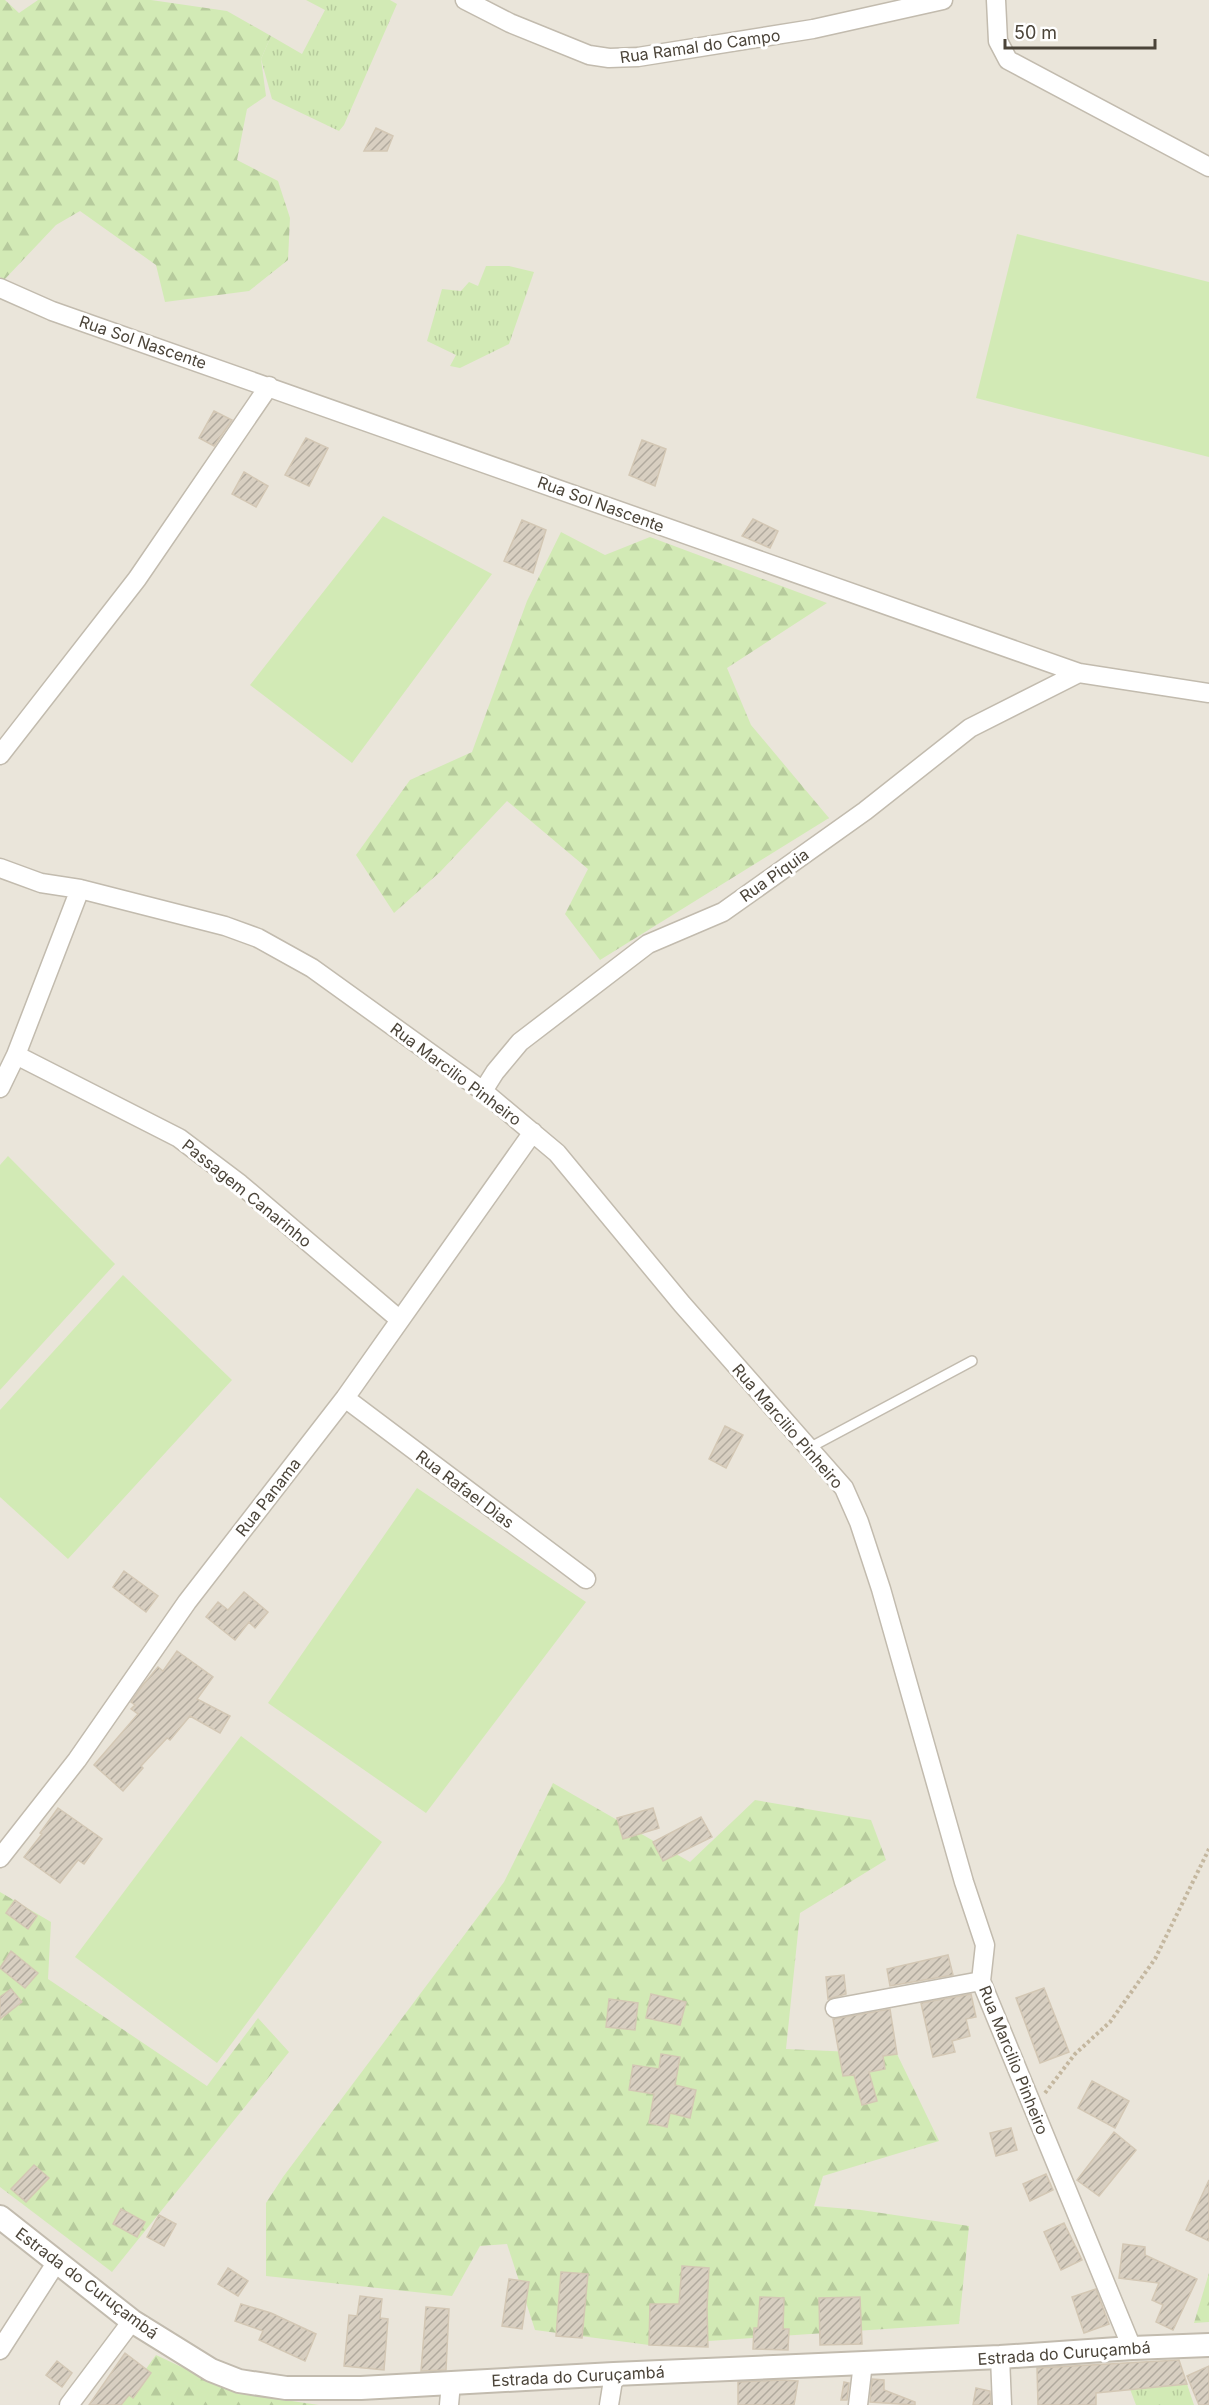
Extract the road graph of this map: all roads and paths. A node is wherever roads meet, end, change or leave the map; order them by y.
1 (465, 0) edge
2 (943, 0) edge
3 (996, 0) edge
4 (1209, 167) edge
5 (0, 288) edge
6 (269, 386) junction
7 (1079, 673) junction
8 (1209, 693) edge
9 (0, 755) edge
10 (0, 868) edge
11 (80, 889) junction
12 (16, 1055) junction
13 (0, 1088) edge
14 (483, 1091) junction
15 (533, 1132) junction
16 (400, 1320) junction
17 (972, 1360) dead end
18 (345, 1398) junction
19 (809, 1448) junction
20 (586, 1580) dead end
21 (1209, 1849) edge
22 (0, 1858) edge
23 (981, 1981) junction
24 (835, 2008) dead end
25 (1034, 2108) junction
26 (0, 2217) edge
27 (56, 2263) junction
28 (132, 2321) junction
29 (1209, 2345) edge
30 (1132, 2348) junction
31 (0, 2350) edge
32 (1000, 2357) junction
33 (863, 2363) junction
34 (614, 2374) junction
35 (450, 2394) edge
36 (69, 2405) edge
37 (609, 2405) edge
38 (858, 2405) edge
39 (1002, 2405) edge

1 - 2 street, Rua Ramal do Campo
3 - 4 street
5 - 6 street, Rua Sol Nascente
6 - 7 street, Rua Sol Nascente
6 - 9 street
7 - 8 street, Rua Sol Nascente
7 - 14 street, Rua Piquia
10 - 11 street, Rua Marcilio Pinheiro
11 - 12 street
11 - 14 street, Rua Marcilio Pinheiro
12 - 13 street
12 - 16 street, Passagem Canarinho
14 - 15 street, Rua Marcilio Pinheiro
15 - 16 street, Rua Panama
15 - 19 street, Rua Marcilio Pinheiro
16 - 18 street, Rua Panama
17 - 19 lane
18 - 20 street, Rua Rafael Dias
18 - 22 street, Rua Panama
19 - 23 street, Rua Marcilio Pinheiro
21 - 25 path
23 - 24 street
23 - 25 street, Rua Marcilio Pinheiro
25 - 30 street, Rua Marcilio Pinheiro
26 - 27 street, Estrada do Curuçambá
27 - 28 street, Estrada do Curuçambá
27 - 31 street
28 - 35 street, Estrada do Curuçambá
28 - 36 street
29 - 30 street, Estrada do Curuçambá
30 - 32 street, Estrada do Curuçambá
32 - 33 street, Estrada do Curuçambá
32 - 39 street
33 - 34 street, Estrada do Curuçambá
33 - 38 street
34 - 35 street, Estrada do Curuçambá
34 - 37 street

